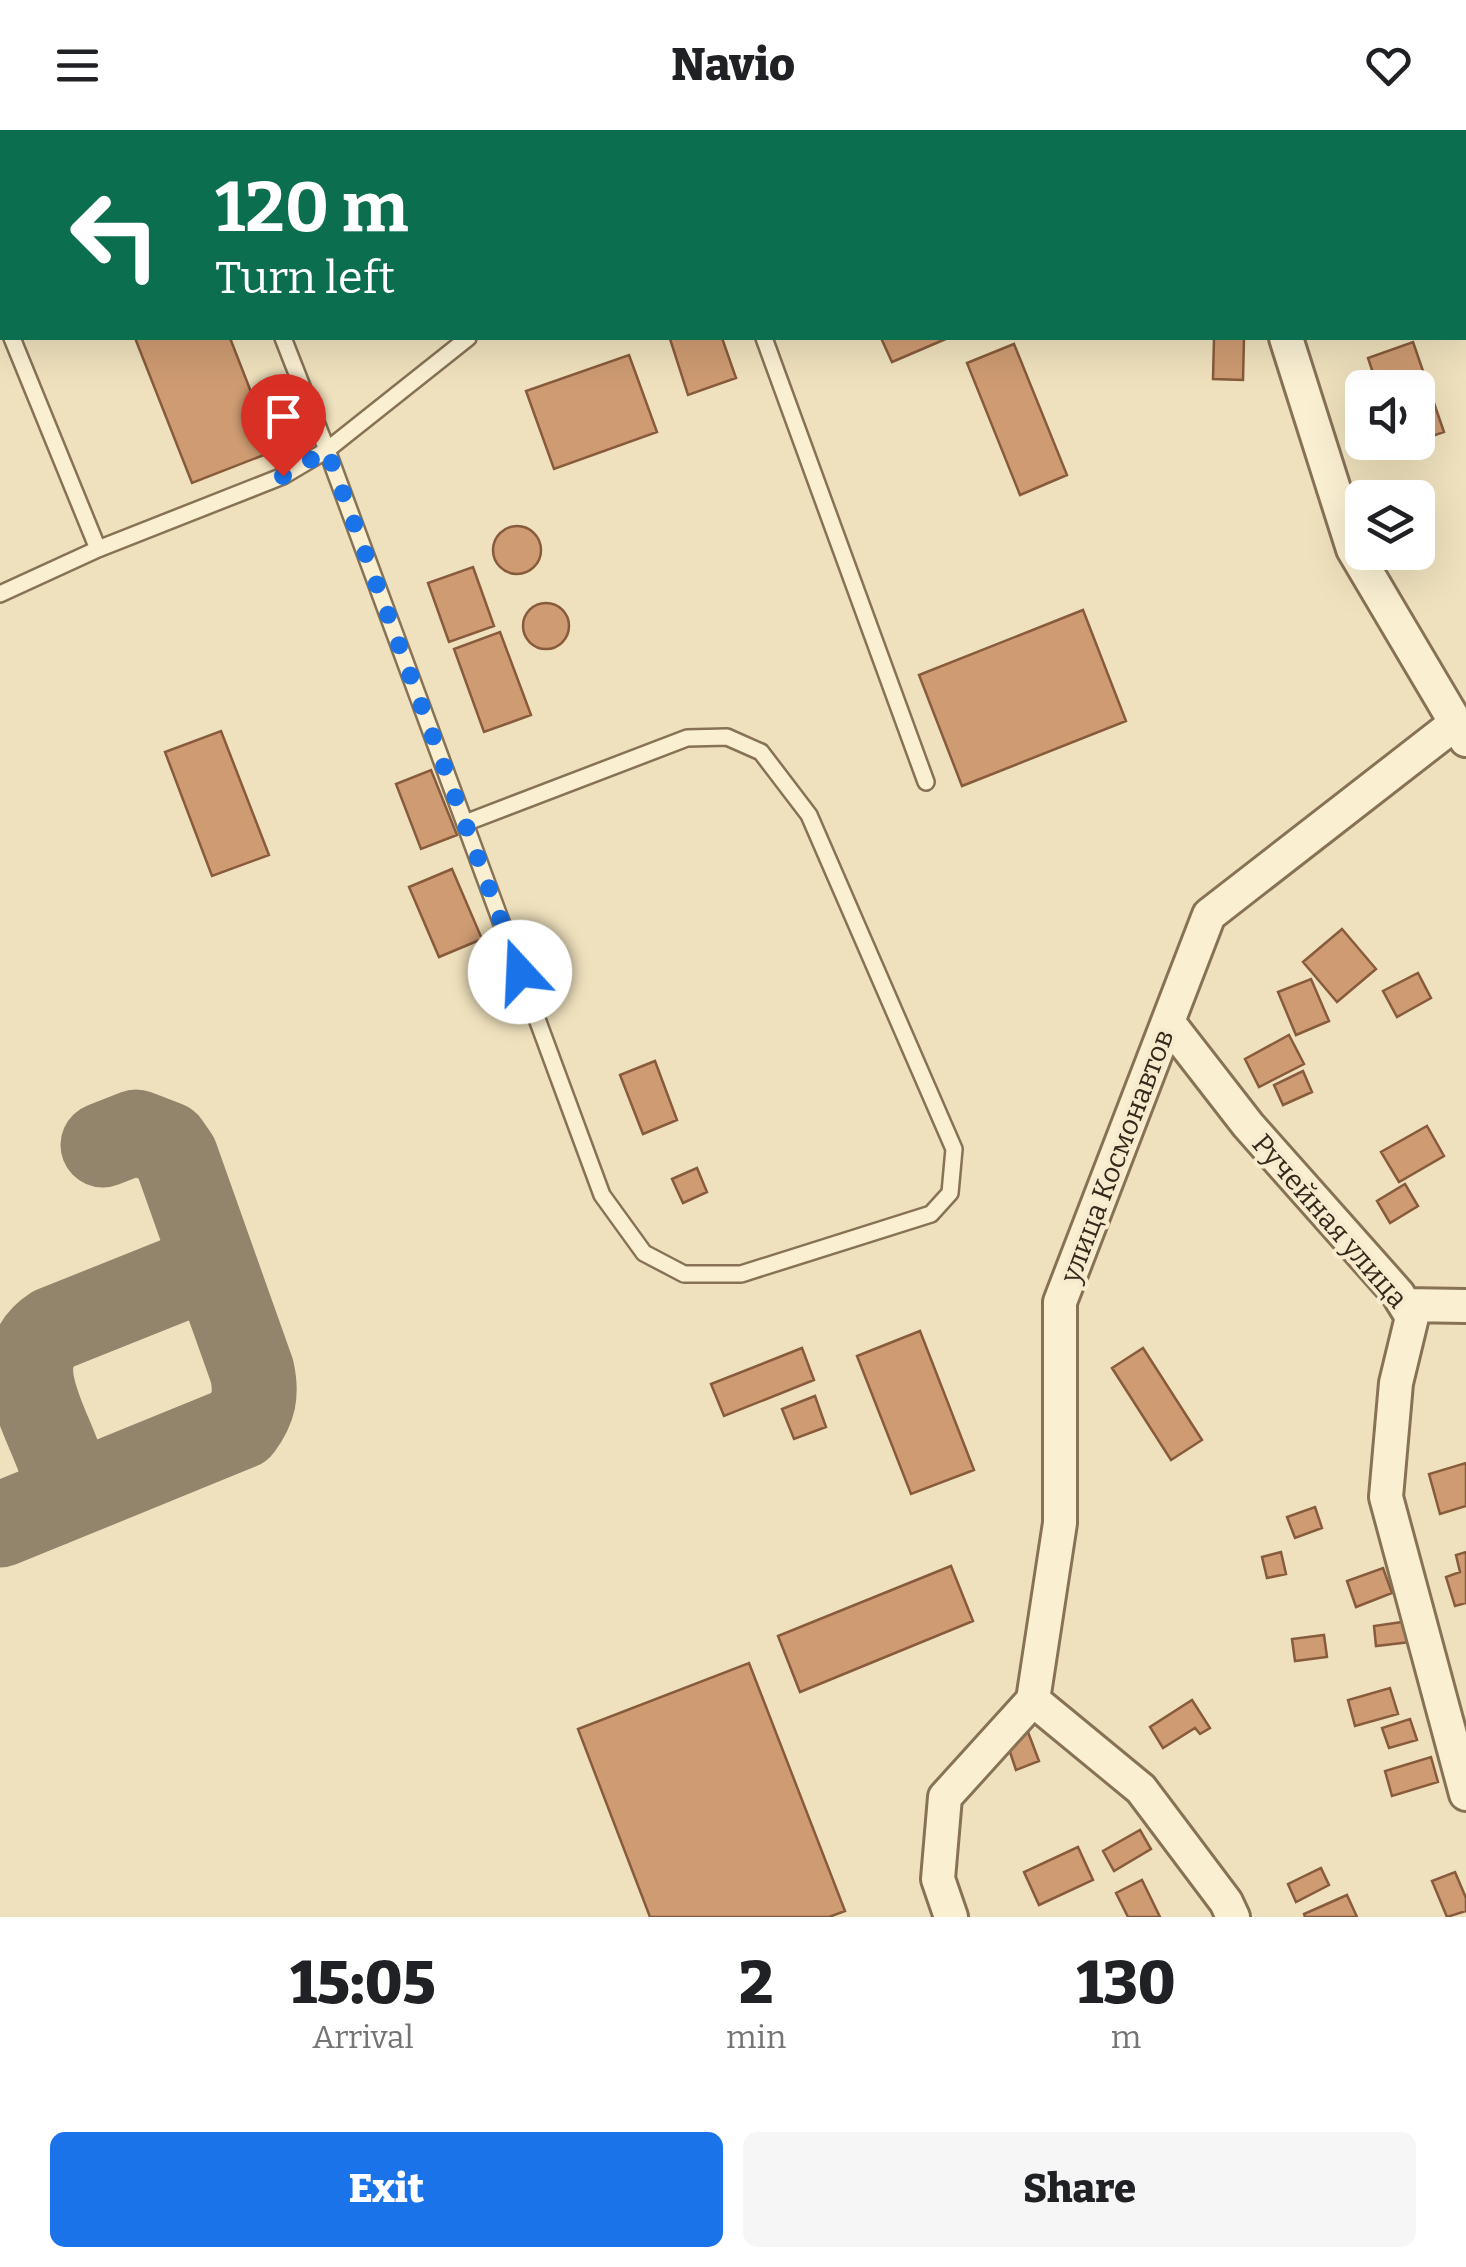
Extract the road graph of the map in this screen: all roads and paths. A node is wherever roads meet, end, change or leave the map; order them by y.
1 (13, 340) edge
2 (284, 340) edge
3 (465, 340) edge
4 (765, 340) edge
5 (1287, 340) edge
6 (327, 450) junction
7 (98, 550) junction
8 (0, 594) edge
9 (1461, 731) edge
10 (926, 782) dead end
11 (465, 822) junction
12 (1168, 1022) junction
13 (1405, 1306) junction
14 (1466, 1306) edge
15 (1033, 1700) junction
16 (1466, 1794) edge
17 (952, 1917) edge
18 (1233, 1917) edge

1 - 7 lane
2 - 6 lane
3 - 6 lane
4 - 10 lane
5 - 9 street
6 - 7 lane
6 - 11 lane
7 - 8 lane
9 - 12 street, улица Космонавтов
11 - 11 lane
12 - 13 street, Ручейная улица
12 - 15 street, улица Космонавтов
13 - 14 street
13 - 16 street, Ручейная улица
15 - 17 street
15 - 18 street

